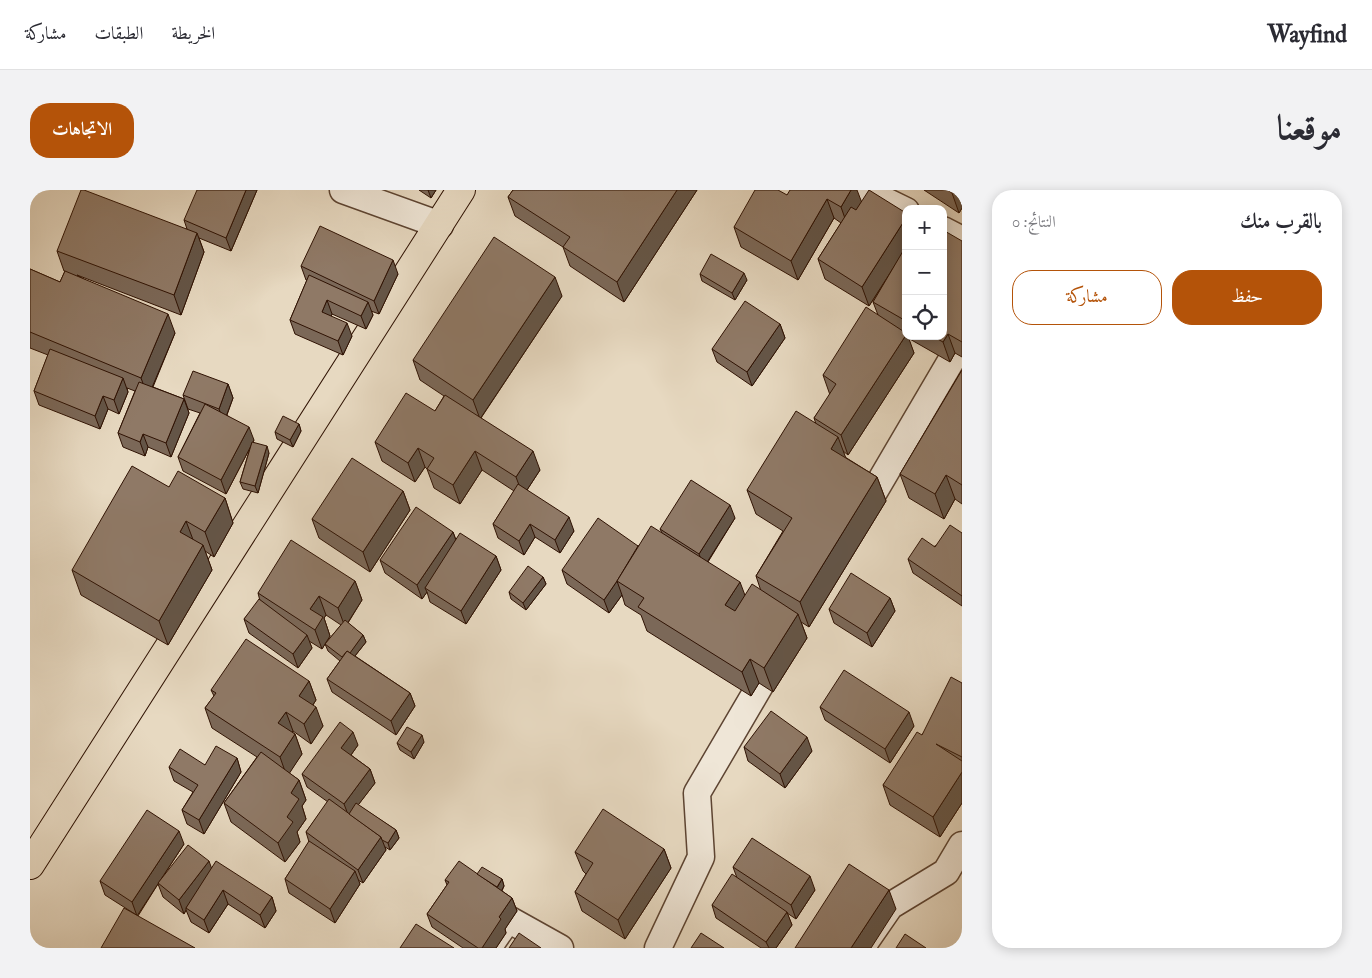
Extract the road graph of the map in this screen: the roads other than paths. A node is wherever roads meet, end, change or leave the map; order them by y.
1 (343, 190) edge
2 (461, 190) edge
3 (863, 190) edge
4 (902, 210) edge
5 (440, 225) junction
6 (947, 232) edge
7 (962, 240) edge
8 (962, 342) edge
9 (847, 538) edge
10 (792, 632) edge
11 (962, 845) edge
12 (30, 864) edge
13 (488, 948) edge
14 (560, 948) edge
15 (658, 948) edge
16 (862, 948) edge

1 - 5 street
2 - 5 main road
3 - 4 street
5 - 12 main road
6 - 7 street
8 - 9 street
10 - 15 street
11 - 16 street
13 - 14 street

